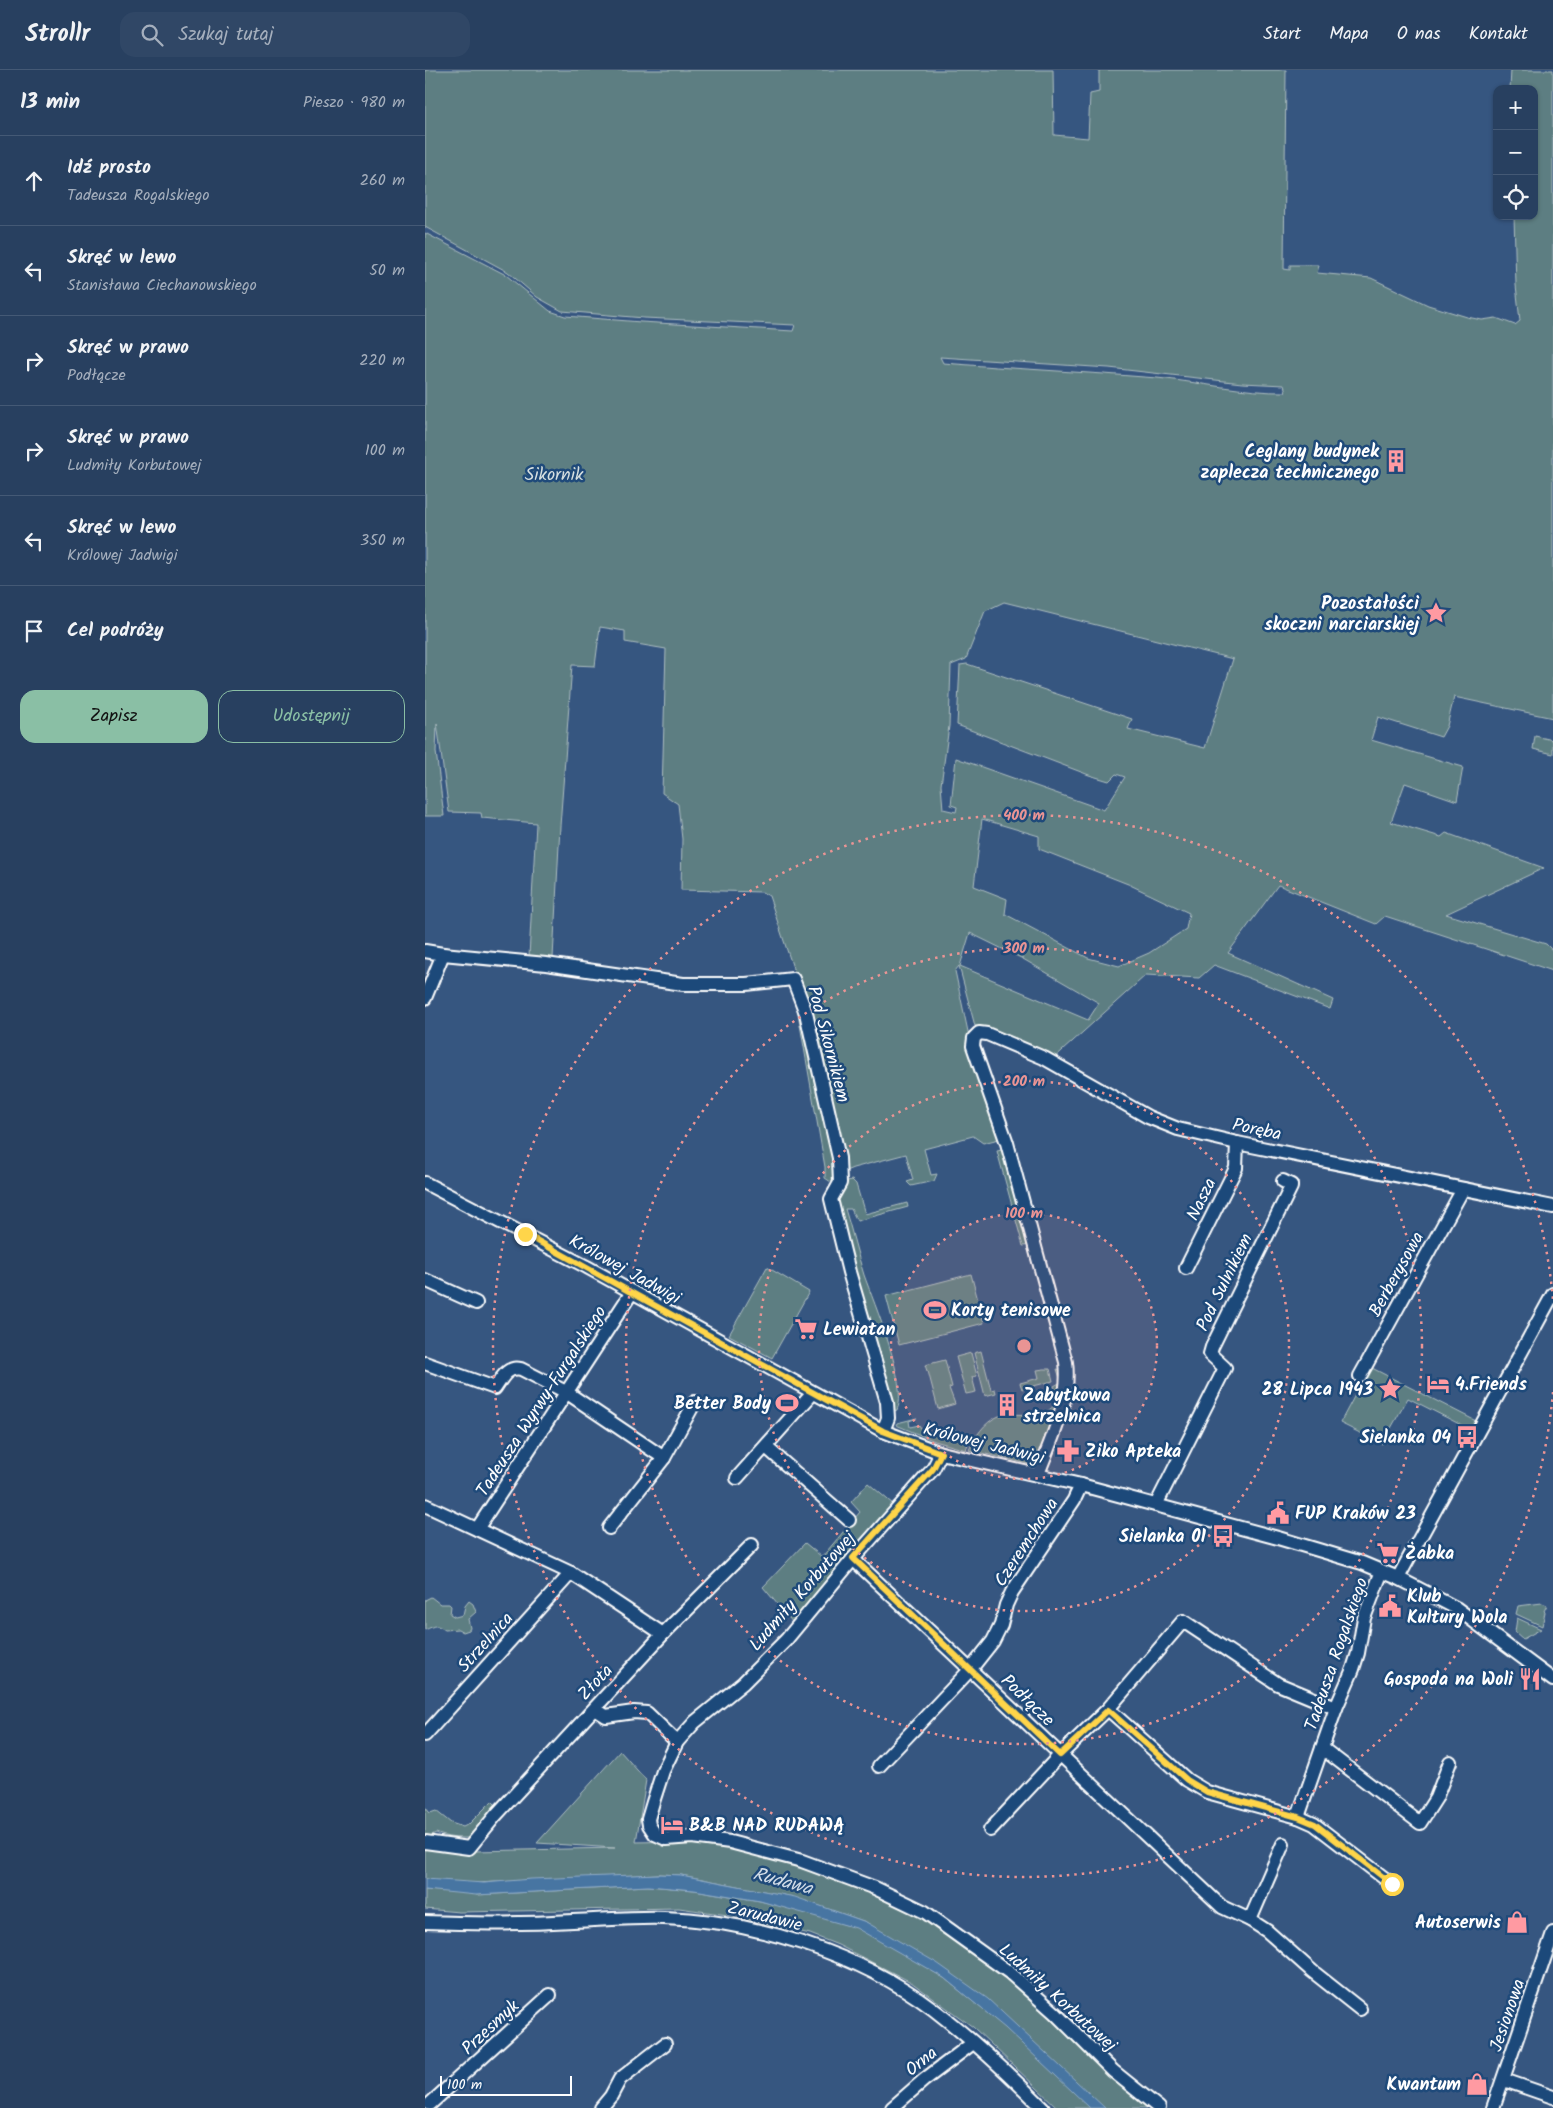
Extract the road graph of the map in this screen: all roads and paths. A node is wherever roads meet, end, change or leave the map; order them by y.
1 (425, 951) edge
2 (443, 954) junction
3 (425, 998) edge
4 (1237, 1143) junction
5 (1283, 1181) dead end
6 (425, 1183) edge
7 (1463, 1189) junction
8 (1553, 1207) edge
9 (1187, 1268) dead end
10 (425, 1280) edge
11 (633, 1292) junction
12 (1553, 1294) edge
13 (476, 1303) dead end
14 (425, 1363) edge
15 (1360, 1376) dead end
16 (566, 1392) junction
17 (813, 1392) junction
18 (695, 1402) dead end
19 (883, 1431) junction
20 (766, 1447) junction
21 (941, 1453) junction
22 (664, 1458) junction
23 (1038, 1474) junction
24 (737, 1478) dead end
25 (1081, 1485) junction
26 (425, 1504) edge
27 (1156, 1505) junction
28 (849, 1520) dead end
29 (609, 1528) dead end
30 (477, 1529) junction
31 (751, 1545) dead end
32 (853, 1558) junction
33 (1382, 1571) junction
34 (571, 1574) junction
35 (1398, 1578) junction
36 (663, 1634) junction
37 (970, 1670) junction
38 (1553, 1680) edge
39 (595, 1708) junction
40 (1336, 1708) junction
41 (1108, 1710) junction
42 (425, 1735) edge
43 (677, 1742) junction
44 (1322, 1748) junction
45 (1060, 1755) junction
46 (1450, 1762) dead end
47 (879, 1766) dead end
48 (1298, 1817) junction
49 (990, 1830) dead end
50 (425, 1842) edge
51 (1283, 1844) dead end
52 (1392, 1884) dead end
53 (1250, 1920) junction
54 (425, 1922) edge
55 (1553, 1936) edge
56 (550, 1995) dead end
57 (1360, 2009) dead end
58 (973, 2043) junction
59 (665, 2044) dead end
60 (1504, 2080) junction
61 (1553, 2098) edge
62 (429, 2102) edge
63 (601, 2108) edge
64 (892, 2108) edge
65 (1043, 2108) edge
66 (1159, 2108) edge
67 (1493, 2108) edge

1 - 2 street, Pod Sikornikiem
2 - 3 street
2 - 19 street, Pod Sikornikiem
4 - 7 street, Poręba
4 - 9 street, Nasza
4 - 23 street, Poręba
5 - 27 street, Pod Sulnikiem
6 - 11 street, Królowej Jadwigi
7 - 8 street, Poręba
7 - 15 street, Berberysowa
10 - 13 street
11 - 16 street, Tadeusza Wyrwy-Furgalskiego
11 - 17 street, Królowej Jadwigi
12 - 35 street
14 - 16 street
16 - 22 street
16 - 30 street, Tadeusza Wyrwy-Furgalskiego
17 - 19 street, Królowej Jadwigi
17 - 20 street
18 - 22 street
19 - 21 street, Królowej Jadwigi
20 - 24 street
20 - 28 street
21 - 23 street, Królowej Jadwigi
21 - 32 street, Ludmiły Korbutowej
22 - 29 street
23 - 25 street, Królowej Jadwigi
25 - 27 street, Królowej Jadwigi
25 - 37 street, Czeremchowa
26 - 30 street
27 - 33 street, Królowej Jadwigi
30 - 34 street
31 - 36 street, Złota
32 - 37 street, Podłącze
32 - 43 street, Ludmiły Korbutowej
33 - 35 street, Królowej Jadwigi
33 - 40 street, Tadeusza Rogalskiego
34 - 36 street
34 - 42 street, Strzelnica
35 - 38 street, Królowej Jadwigi
36 - 39 street, Złota
37 - 45 street, Podłącze
37 - 47 street, Czeremchowa
39 - 43 street
39 - 50 street, Złota
40 - 41 street
40 - 44 street, Tadeusza Rogalskiego
41 - 45 street
41 - 48 street
43 - 66 street, Ludmiły Korbutowej
44 - 46 street, Tadeusza Rogalskiego
44 - 48 street, Tadeusza Rogalskiego
45 - 49 street
45 - 53 street, Podłącze
48 - 52 street
51 - 53 street
53 - 57 street, Podłącze
54 - 58 street, Zarudawie
55 - 60 street, Jesionowa
56 - 62 street, Przesmyk
58 - 64 street, Orna
58 - 65 street, Zarudawie
59 - 63 street
60 - 61 street
60 - 67 street, Jesionowa

